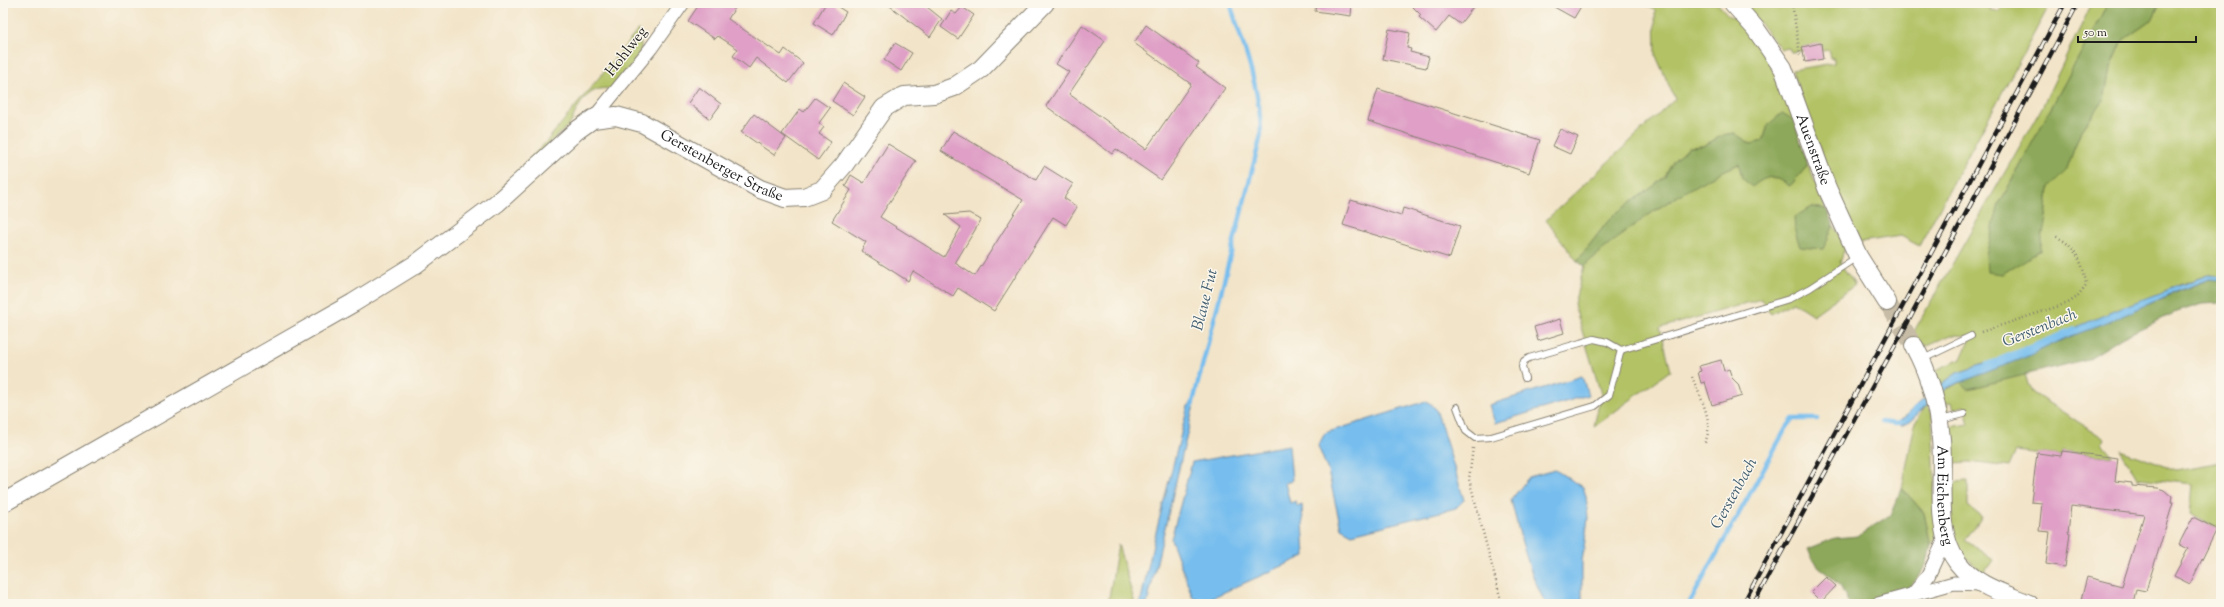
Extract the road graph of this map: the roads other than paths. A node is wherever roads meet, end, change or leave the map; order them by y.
1 (683, 3) edge
2 (1045, 3) edge
3 (1733, 3) edge
4 (594, 119) junction
5 (1858, 256) junction
6 (1887, 302) tunnel mouth
7 (1971, 336) road end
8 (1621, 350) junction
9 (1918, 353) joint
10 (1525, 378) dead end
11 (1457, 408) dead end
12 (1938, 414) junction
13 (1964, 414) dead end
14 (3, 503) edge
15 (1945, 539) junction
16 (1981, 584) junction
17 (1913, 594) junction
18 (1878, 604) edge
19 (2029, 604) edge

1 - 4 street, Hohlweg
2 - 4 street, Gerstenberger Straße
3 - 5 street, Auenstraße
4 - 14 street, Gerstenberger Straße
5 - 6 street, Auenstraße
5 - 8 lane
7 - 9 lane
8 - 10 lane
8 - 11 lane
9 - 12 street, Am Eichenberg
12 - 13 lane
12 - 15 street, Am Eichenberg
15 - 16 street, Am Eichenberg
15 - 17 street
16 - 17 street
16 - 19 street, Am Eichenberg
17 - 18 street

